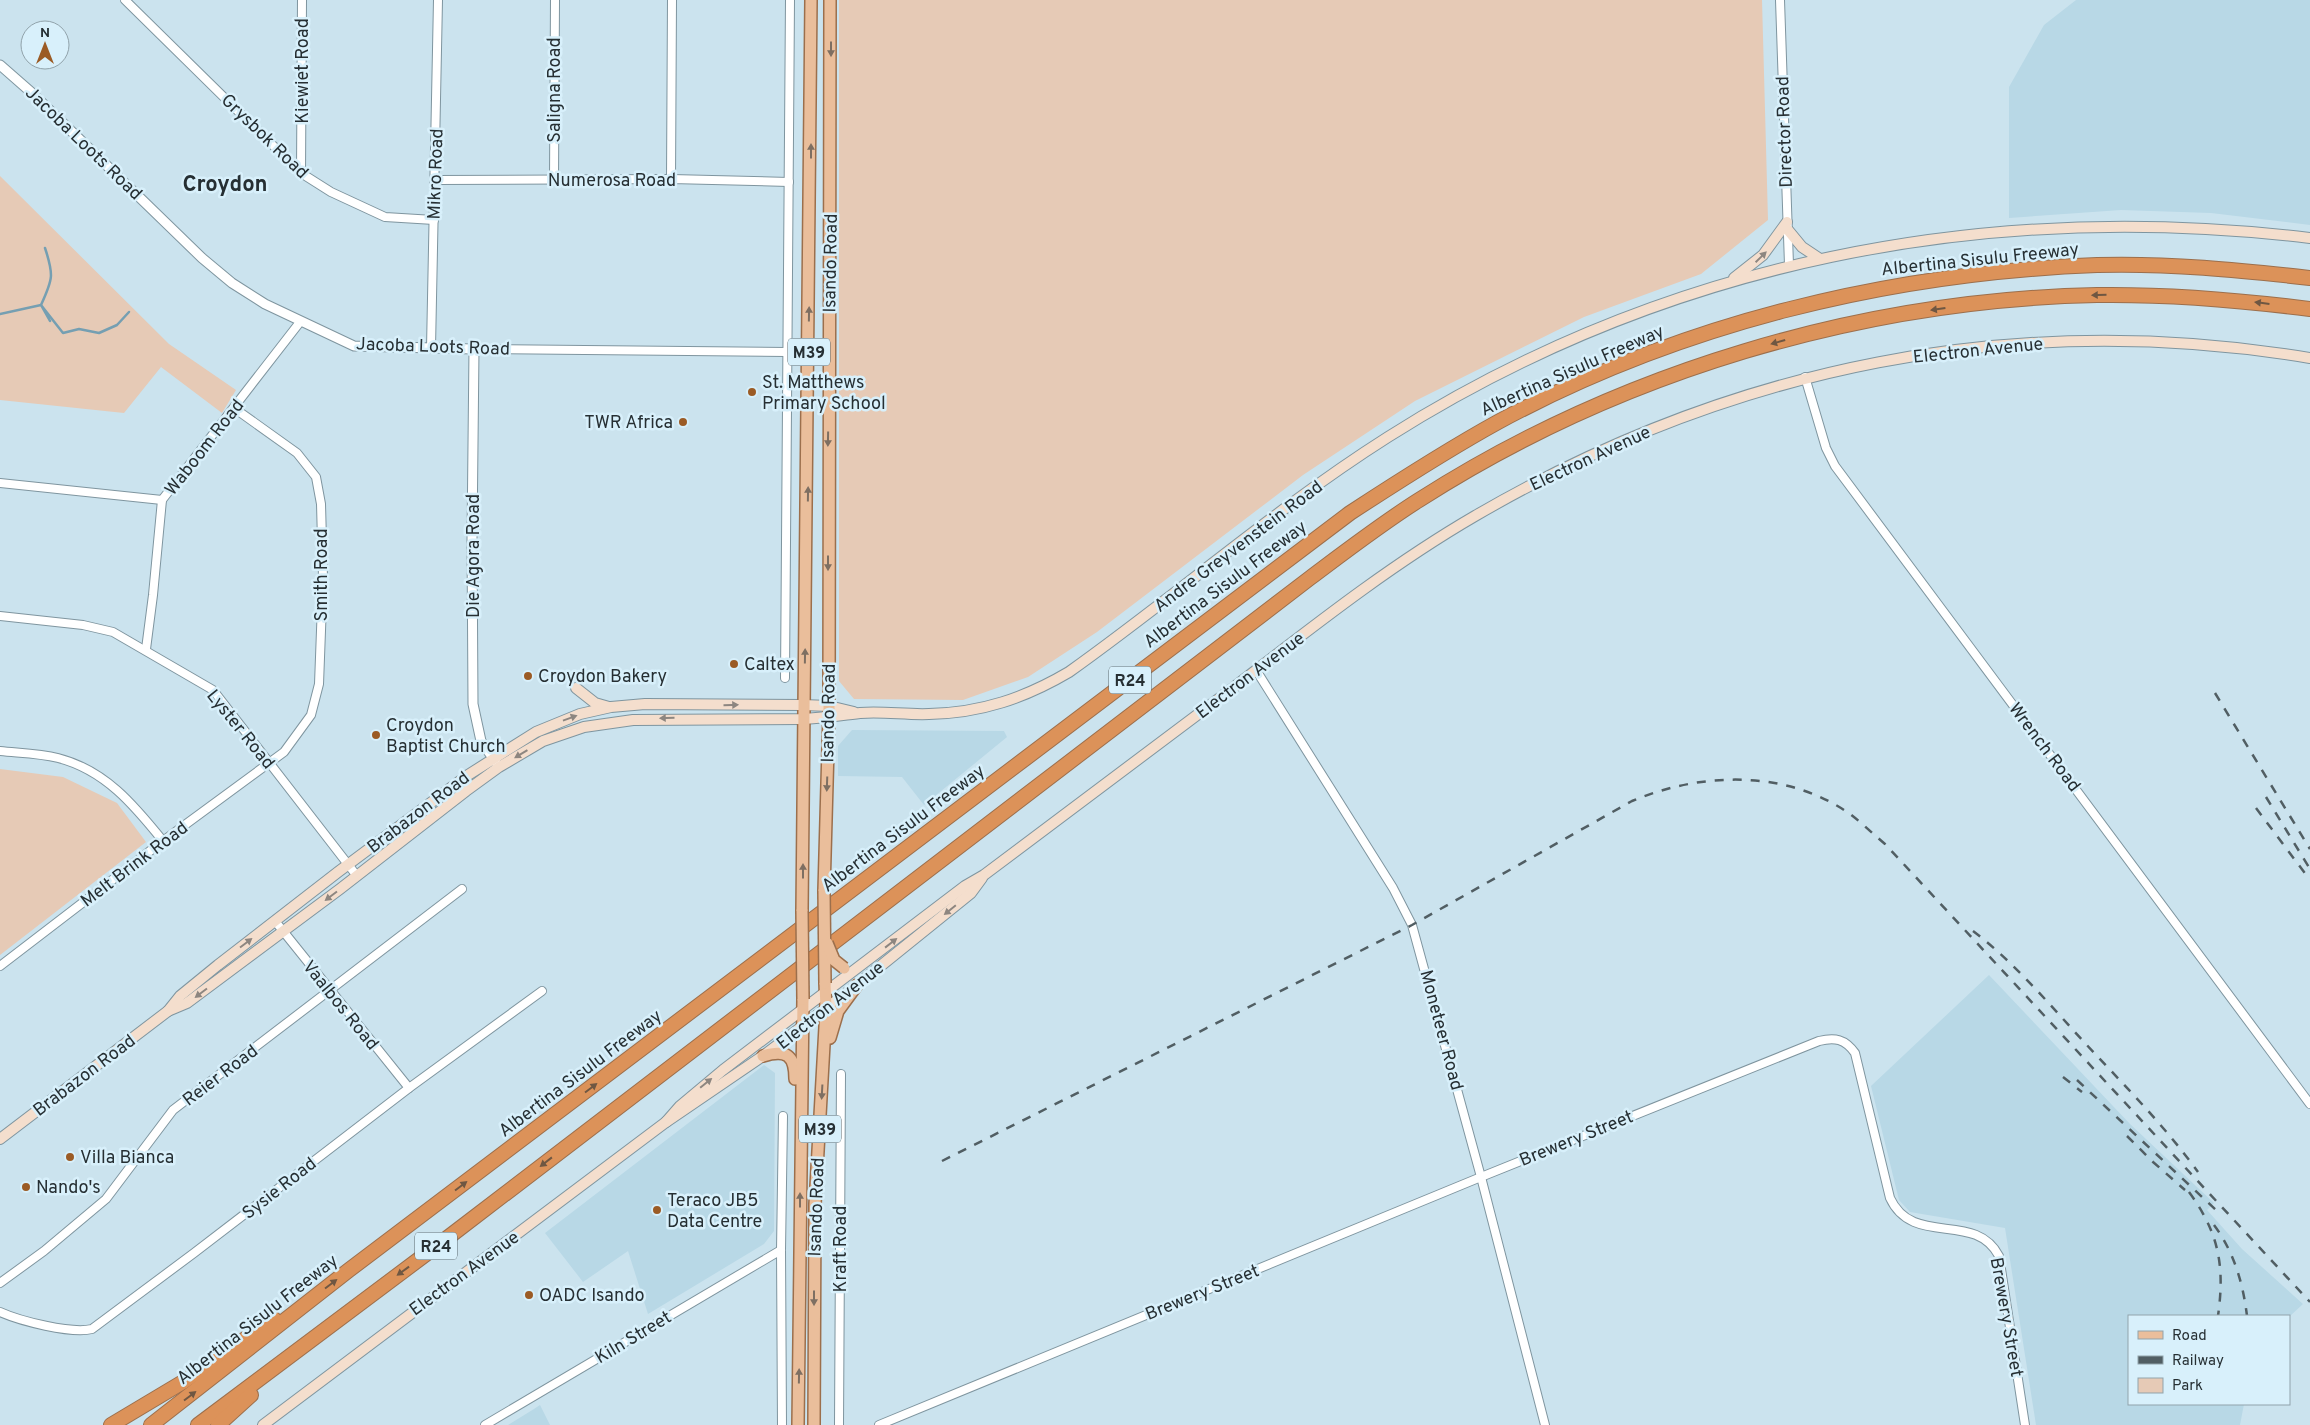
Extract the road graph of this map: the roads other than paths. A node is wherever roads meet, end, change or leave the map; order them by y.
1 (126, 0) edge
2 (302, 0) edge
3 (438, 0) edge
4 (555, 0) edge
5 (672, 0) edge
6 (790, 0) edge
7 (811, 0) edge
8 (830, 0) edge
9 (1780, 0) edge
10 (0, 65) edge
11 (301, 173) junction
12 (671, 179) junction
13 (436, 180) junction
14 (554, 180) junction
15 (788, 182) junction
16 (434, 220) junction
17 (1788, 226) junction
18 (2310, 238) edge
19 (1820, 259) junction
20 (1789, 265) junction
21 (2310, 278) edge
22 (1725, 284) junction
23 (2310, 309) edge
24 (300, 322) junction
25 (431, 348) junction
26 (474, 349) junction
27 (787, 352) junction
28 (2310, 358) edge
29 (1805, 377) junction
30 (234, 408) junction
31 (0, 483) edge
32 (162, 500) junction
33 (0, 616) edge
34 (146, 649) junction
35 (1256, 670) junction
36 (785, 678) dead end
37 (576, 688) dead end
38 (803, 705) junction
39 (611, 707) junction
40 (829, 712) junction
41 (803, 719) junction
42 (0, 751) edge
43 (492, 758) junction
44 (268, 764) junction
45 (499, 767) junction
46 (393, 831) junction
47 (163, 841) junction
48 (401, 842) junction
49 (348, 864) junction
50 (357, 876) junction
51 (462, 889) dead end
52 (275, 921) junction
53 (927, 922) junction
54 (283, 932) junction
55 (825, 937) junction
56 (0, 966) edge
57 (848, 970) junction
58 (857, 985) junction
59 (826, 988) junction
60 (329, 990) junction
61 (542, 991) dead end
62 (803, 1004) junction
63 (826, 1008) junction
64 (168, 1011) junction
65 (803, 1025) junction
66 (764, 1056) junction
67 (824, 1060) junction
68 (841, 1074) dead end
69 (409, 1088) junction
70 (2310, 1104) edge
71 (801, 1106) junction
72 (783, 1116) dead end
73 (666, 1122) junction
74 (0, 1139) edge
75 (1481, 1177) junction
76 (781, 1250) junction
77 (0, 1283) edge
78 (307, 1302) junction
79 (0, 1312) edge
80 (287, 1359) junction
81 (111, 1425) edge
82 (151, 1425) edge
83 (198, 1425) edge
84 (218, 1425) edge
85 (263, 1425) edge
86 (484, 1425) edge
87 (782, 1425) edge
88 (798, 1425) edge
89 (814, 1425) edge
90 (839, 1425) edge
91 (878, 1425) edge
92 (1544, 1425) edge
93 (2025, 1425) edge

1 - 11 street, Grysbok Road
2 - 11 street, Kiewiet Road
3 - 13 street, Mikro Road
4 - 14 street, Saligna Road
5 - 12 street
6 - 15 street
38 -> 7 main road, Isando Road / M39
8 -> 40 main road, Isando Road / M39
9 - 17 street, Director Road
10 - 24 street, Jacoba Loots Road
11 - 16 street, Grysbok Road
12 - 14 street, Numerosa Road
12 - 15 street, Numerosa Road
13 - 14 street, Numerosa Road
13 - 16 street, Mikro Road
15 - 27 street
16 - 25 street, Mikro Road
17 - 19 main road
17 - 20 street, Director Road
22 -> 17 main road
18 - 19 main road, Andre Greyvenstein Road
19 - 20 main road, Andre Greyvenstein Road
20 - 22 main road, Andre Greyvenstein Road
78 -> 21 highway, Albertina Sisulu Freeway / R24
22 - 40 main road, Andre Greyvenstein Road
23 -> 80 highway, R24
24 - 25 street, Jacoba Loots Road
24 - 30 street, Waboom Road
25 - 26 street, Jacoba Loots Road
26 - 27 street, Jacoba Loots Road
26 - 43 street, Die Agora Road
27 - 36 street
28 - 29 main road, Electron Avenue
29 - 35 main road, Electron Avenue
29 - 70 street, Wrench Road
30 - 32 street, Waboom Road
30 - 44 street, Smith Road
31 - 32 street
32 - 34 street, Waboom Road
33 - 34 street, Lyster Road
34 - 44 street, Lyster Road
35 - 53 main road, Electron Avenue
35 - 75 street, Moneteer Road
37 - 39 main road
39 -> 38 main road, Brabazon Road
38 - 40 main road, Brabazon Road
38 - 41 main road, Isando Road / M39
43 -> 39 main road, Brabazon Road
40 - 41 main road, Brabazon Road
40 -> 55 main road, Isando Road / M39, bridge
41 -> 45 main road, Brabazon Road
62 -> 41 main road, Isando Road / M39, bridge
42 - 47 street
43 - 45 street, Die Agora Road
43 - 46 main road, Brabazon Road
44 - 47 street, Melt Brink Road
44 - 49 street, Lyster Road
45 - 48 main road, Brabazon Road
46 - 48 main road
46 - 49 main road, Brabazon Road
47 - 56 street, Melt Brink Road
48 - 50 main road, Brabazon Road
49 - 50 street, Lyster Road
49 - 52 main road, Brabazon Road
50 -> 54 main road, Brabazon Road
51 - 60 street, Reier Road
52 - 54 street, Vaalbos Road
64 -> 52 main road, Brabazon Road
57 -> 53 main road, Electron Avenue
53 - 58 main road, Electron Avenue
54 - 60 street, Vaalbos Road
54 -> 64 main road, Brabazon Road
55 - 57 main road, bridge
55 - 59 main road, Isando Road / M39, bridge
57 - 59 main road, Electron Avenue
58 - 63 main road, Electron Avenue
58 - 67 main road
59 - 62 main road, Electron Avenue
59 - 63 main road, Isando Road / M39
60 - 69 street, Vaalbos Road
60 - 77 street, Reier Road
61 - 69 street, Sysie Road
62 - 65 main road, Isando Road / M39
73 -> 62 main road, Electron Avenue
63 - 65 main road, Electron Avenue
63 - 67 main road, Isando Road / M39
64 - 74 main road, Brabazon Road
65 - 66 main road, Electron Avenue
65 - 71 main road, Isando Road / M39
66 - 71 main road
66 - 73 main road, Electron Avenue
67 -> 89 main road, Isando Road / M39
68 - 90 street, Kraft Road
69 - 79 street, Sysie Road
88 -> 71 main road, Isando Road / M39
72 - 76 street
73 - 85 main road, Electron Avenue
75 - 91 street, Brewery Street
75 - 92 street, Moneteer Road
75 - 93 street, Brewery Street
76 - 86 street, Kiln Street
76 - 87 street
78 - 81 highway
82 -> 78 highway, Albertina Sisulu Freeway / R24
80 - 83 highway, R24
80 - 84 highway

